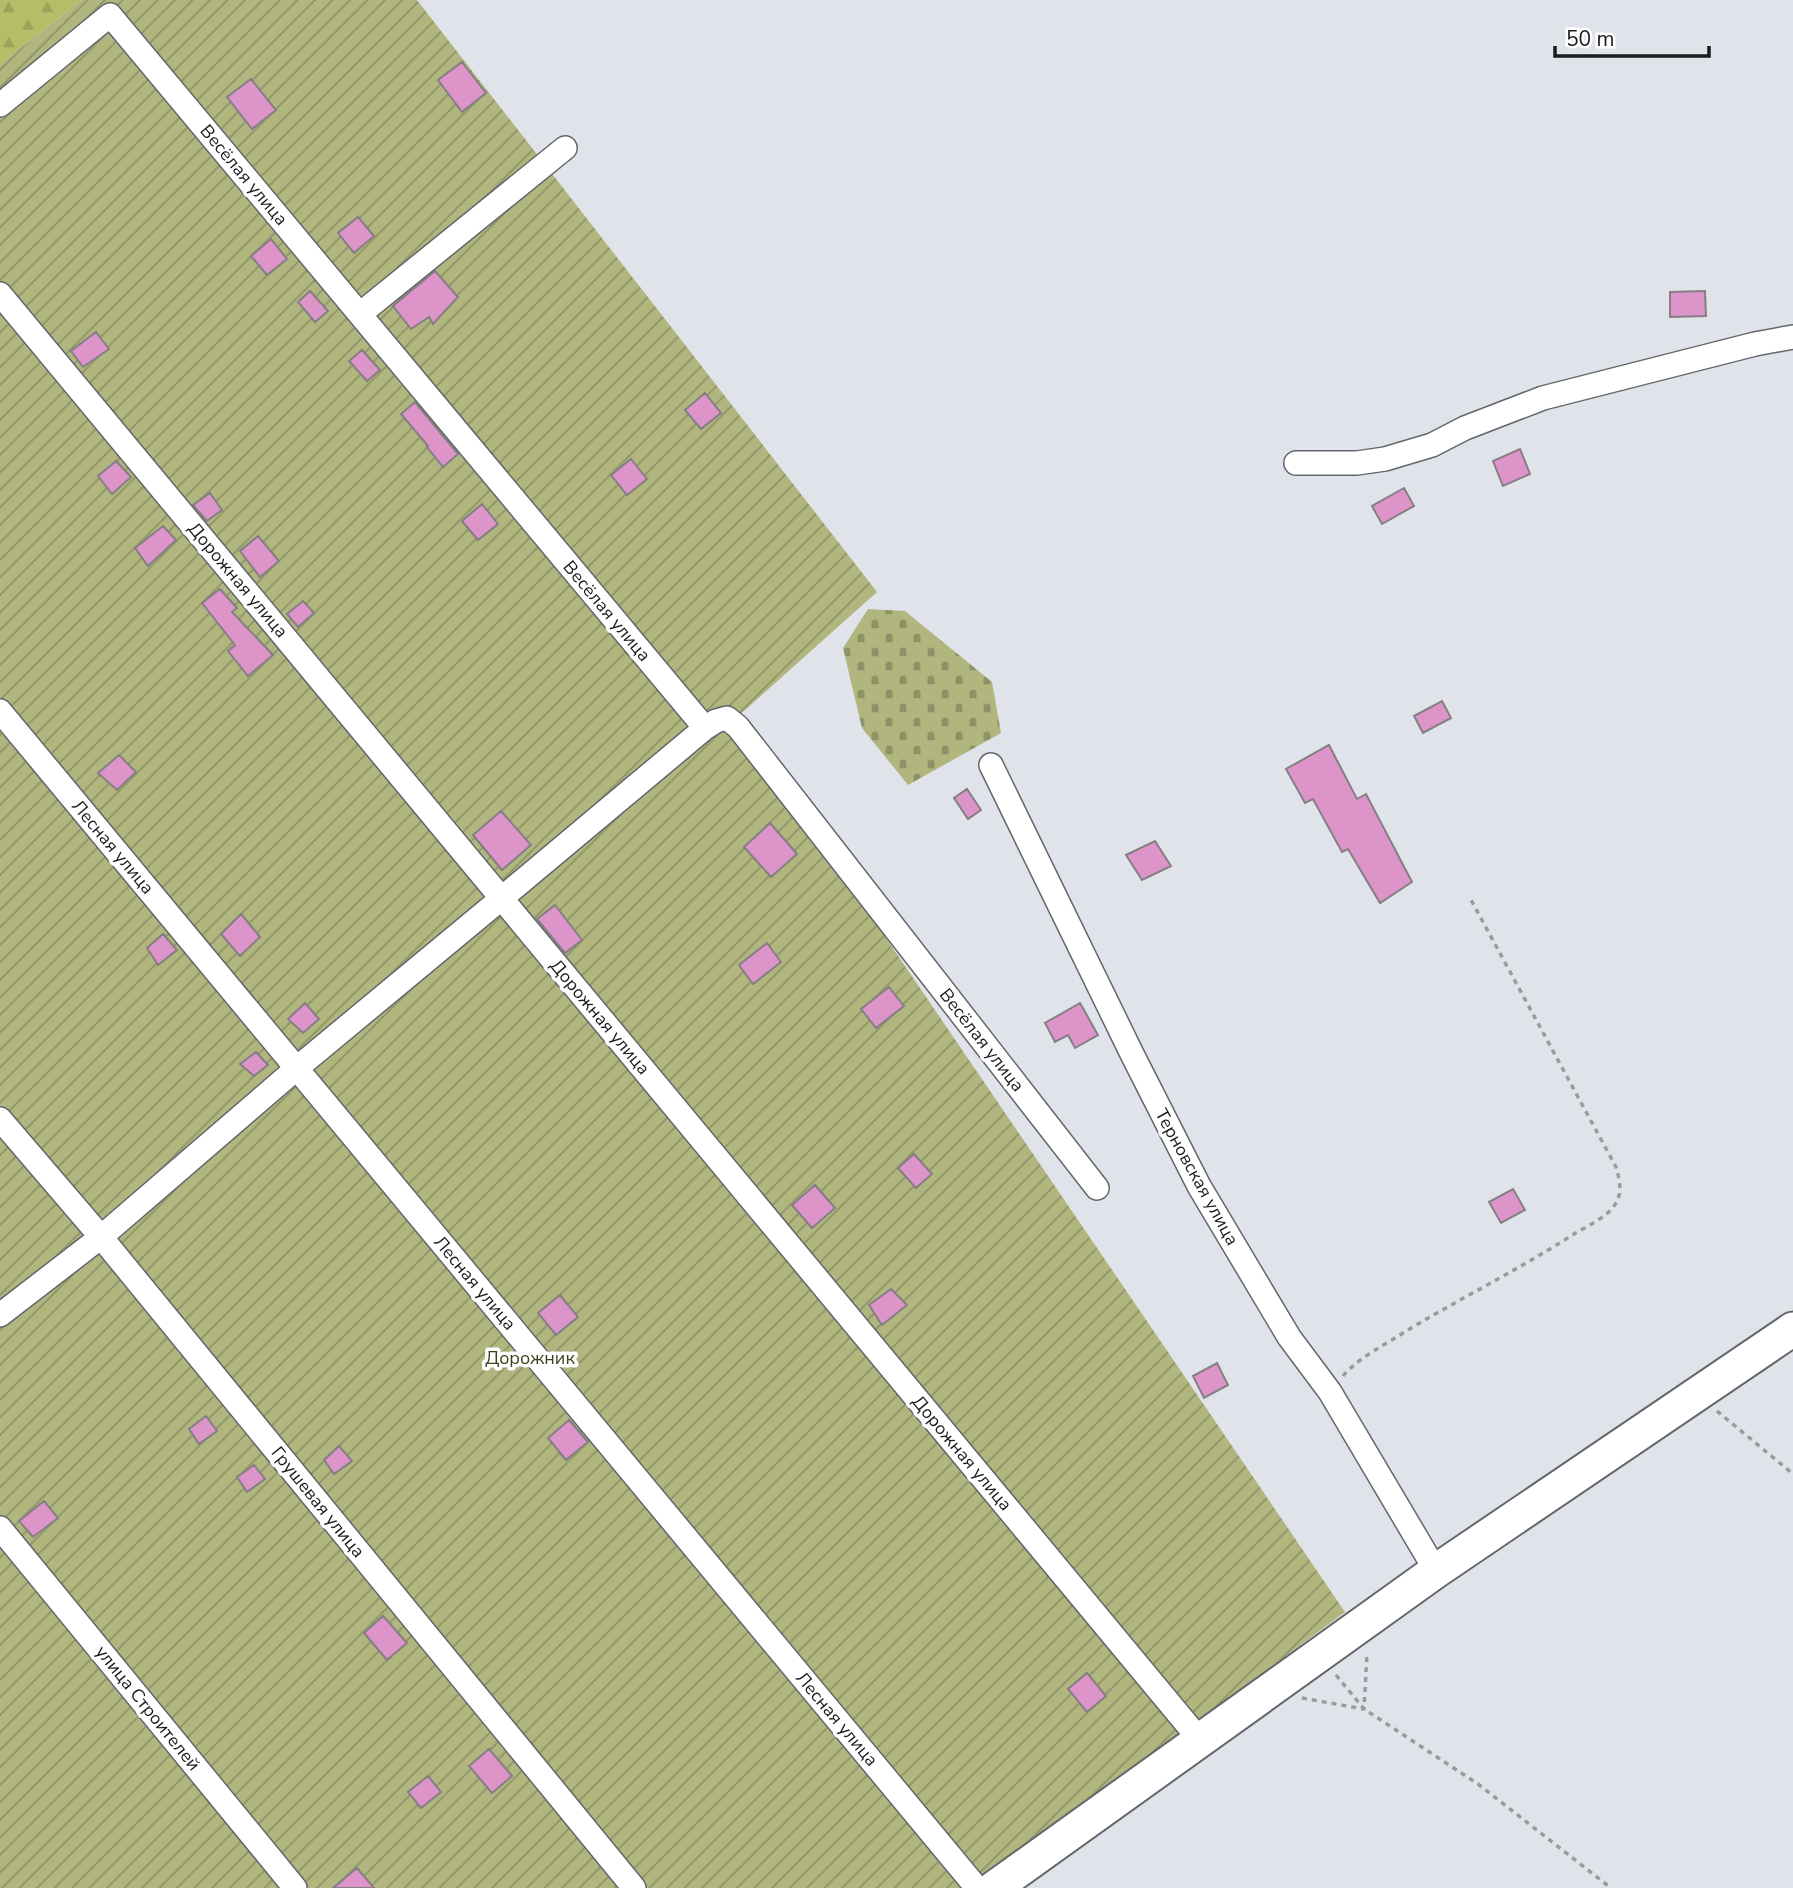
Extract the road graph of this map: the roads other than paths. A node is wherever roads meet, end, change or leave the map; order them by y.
1 (0, 105) edge
2 (565, 148) dead end
3 (0, 294) edge
4 (360, 314) junction
5 (1793, 337) edge
6 (1296, 463) dead end
7 (0, 710) edge
8 (705, 727) junction
9 (991, 765) dead end
10 (502, 898) junction
11 (297, 1068) junction
12 (0, 1119) edge
13 (1097, 1188) dead end
14 (102, 1237) junction
15 (0, 1315) edge
16 (1793, 1329) edge
17 (0, 1528) edge
18 (1436, 1571) junction
19 (1200, 1740) junction
20 (295, 1888) edge
21 (634, 1888) edge
22 (977, 1888) edge
23 (994, 1888) edge

1 - 4 street, Весёлая улица
2 - 4 street
3 - 10 street, Дорожная улица
4 - 8 street, Весёлая улица
5 - 6 street
7 - 11 street, Лесная улица
8 - 10 street
8 - 13 street, Весёлая улица
9 - 18 street, Терновская улица
10 - 11 street
10 - 19 street, Дорожная улица
11 - 14 street
11 - 22 street, Лесная улица
12 - 14 street, Грушевая улица
14 - 15 street
14 - 21 street, Грушевая улица
16 - 18 street
17 - 20 street, улица Строителей
18 - 19 street
19 - 23 street

